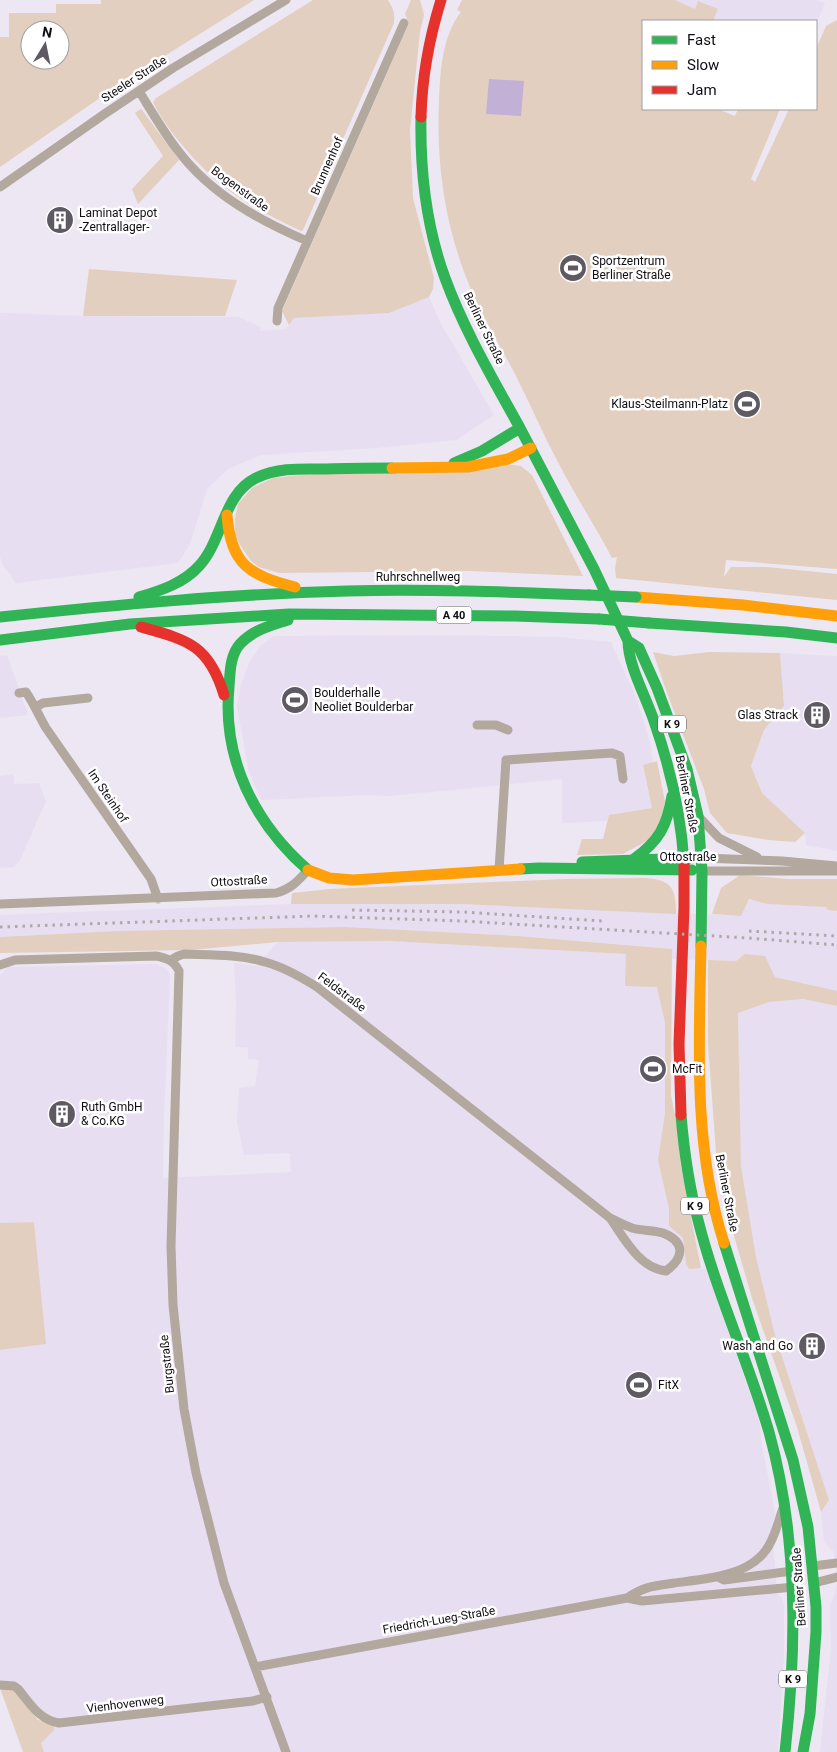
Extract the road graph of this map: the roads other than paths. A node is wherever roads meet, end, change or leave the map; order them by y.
1 (286, 0) edge
2 (441, 0) edge
3 (404, 23) dead end
4 (139, 91) junction
5 (0, 187) edge
6 (307, 241) junction
7 (277, 321) dead end
8 (520, 428) junction
9 (531, 448) junction
10 (436, 468) junction
11 (227, 513) junction
12 (313, 592) junction
13 (112, 605) junction
14 (309, 614) junction
15 (837, 616) edge
16 (0, 617) edge
17 (130, 624) junction
18 (837, 638) edge
19 (0, 640) edge
20 (628, 642) junction
21 (19, 693) dead end
22 (88, 698) dead end
23 (36, 707) junction
24 (227, 707) junction
25 (477, 725) dead end
26 (508, 730) dead end
27 (623, 778) dead end
28 (674, 788) junction
29 (698, 816) junction
30 (683, 858) junction
31 (702, 858) junction
32 (634, 859) junction
33 (762, 860) junction
34 (837, 866) edge
35 (539, 868) junction
36 (308, 870) junction
37 (499, 870) junction
38 (684, 870) junction
39 (702, 870) junction
40 (837, 871) edge
41 (158, 899) junction
42 (0, 904) edge
43 (171, 960) junction
44 (0, 965) edge
45 (610, 1218) junction
46 (784, 1504) junction
47 (837, 1562) edge
48 (813, 1566) junction
49 (792, 1571) junction
50 (718, 1577) junction
51 (837, 1577) edge
52 (814, 1583) junction
53 (794, 1587) junction
54 (627, 1598) junction
55 (255, 1667) junction
56 (0, 1686) edge
57 (267, 1697) junction
58 (286, 1752) edge
59 (785, 1752) edge
60 (803, 1752) edge

1 - 4 street, Steeler Straße
2 - 8 main road, Berliner Straße / K 9
3 - 6 street, Brunnenhof
4 - 5 street, Steeler Straße
4 - 6 street, Bogenstraße
6 - 7 street, Brunnenhof
8 - 9 main road, Berliner Straße / K 9
8 - 10 main road
9 - 10 main road
9 - 20 main road, Berliner Straße / K 9
10 - 11 main road
11 - 12 main road
11 - 13 main road
12 - 13 main road, Ruhrschnellweg / A 40
12 - 15 main road, Ruhrschnellweg / A 40, bridge
13 - 16 main road, Ruhrschnellweg / A 40
14 - 17 main road, A 40
14 - 18 main road, A 40, bridge
14 - 24 main road
17 - 19 main road, A 40
17 - 24 main road
20 - 28 main road, Berliner Straße / K 9
20 - 29 main road, Berliner Straße / K 9
21 - 23 street, Im Steinhof
22 - 23 street
23 - 41 street, Im Steinhof
24 - 36 main road
25 - 26 street
27 - 37 street
28 - 30 main road, Berliner Straße / K 9
28 - 32 main road
29 - 31 main road, Berliner Straße / K 9
29 - 33 street, Ottostraße
30 - 31 main road, Ottostraße
30 - 32 main road, Ottostraße
30 - 38 main road, Berliner Straße / K 9
31 - 33 street, Ottostraße
31 - 39 main road, Berliner Straße / K 9
32 - 35 main road, Ottostraße
33 - 34 street, Ottostraße
35 - 37 main road, Ottostraße
35 - 38 main road, Ottostraße
36 - 37 main road, Ottostraße
36 - 41 street, Ottostraße
38 - 39 main road, Ottostraße
38 - 46 main road, Berliner Straße / K 9
39 - 40 street, Ottostraße
39 - 48 main road, Berliner Straße / K 9
41 - 42 street, Ottostraße
43 - 44 street, Feldstraße
43 - 45 street, Feldstraße
43 - 55 street, Burgstraße
45 - 45 street, Feldstraße
46 - 49 main road, Berliner Straße / K 9
46 - 50 street, Friedrich-Lueg-Straße
47 - 48 street
48 - 49 main road
48 - 52 main road, Berliner Straße / K 9
49 - 50 street, Friedrich-Lueg-Straße
49 - 53 main road, Berliner Straße / K 9
50 - 54 street, Friedrich-Lueg-Straße
51 - 52 street
52 - 53 main road
52 - 60 main road, Berliner Straße / K 9
53 - 54 street, Friedrich-Lueg-Straße
53 - 59 main road, Berliner Straße / K 9
54 - 55 street, Friedrich-Lueg-Straße
55 - 57 street, Burgstraße
56 - 57 street, Vienhovenweg
57 - 58 street, Burgstraße

